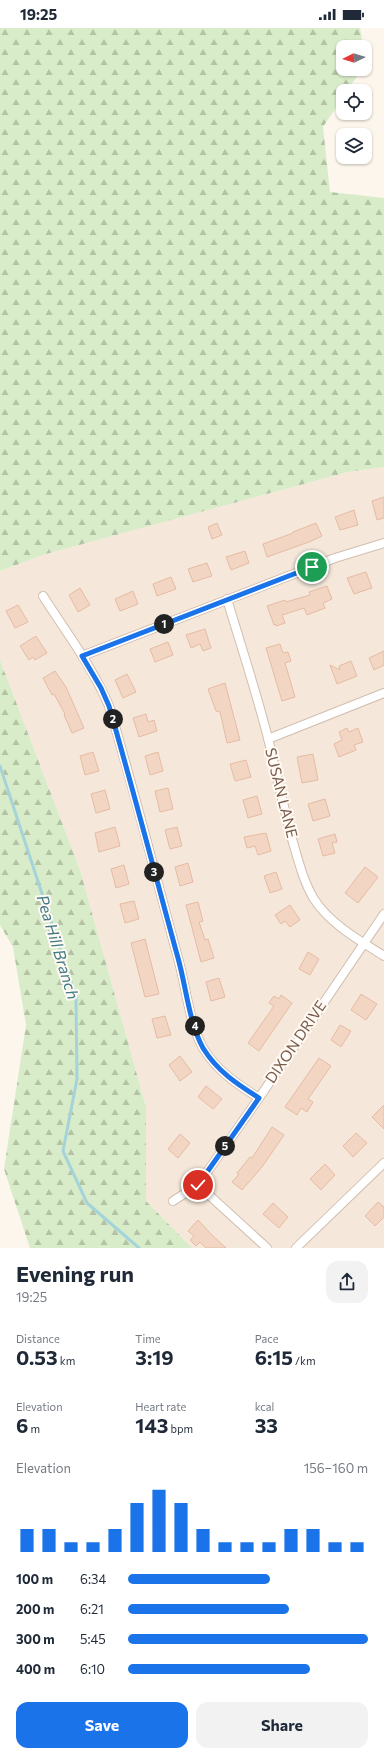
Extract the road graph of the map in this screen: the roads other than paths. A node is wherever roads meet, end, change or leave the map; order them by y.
1 (384, 543) edge
2 (43, 596) dead end
3 (227, 599) junction
4 (82, 656) junction
5 (384, 693) edge
6 (268, 739) junction
7 (384, 914) edge
8 (363, 942) junction
9 (384, 956) edge
10 (259, 1098) junction
11 (384, 1163) edge
12 (198, 1185) junction
13 (173, 1201) dead end
14 (267, 1248) edge
15 (296, 1248) edge

1 - 3 street
2 - 4 street
3 - 4 street
3 - 6 street, SUSAN LANE
4 - 10 street
5 - 6 street
6 - 8 street, SUSAN LANE
7 - 8 street, DIXON DRIVE
8 - 9 street, SUSAN LANE
8 - 10 street, DIXON DRIVE
10 - 12 street, DIXON DRIVE
11 - 15 street
12 - 13 street, DIXON DRIVE
12 - 14 street

